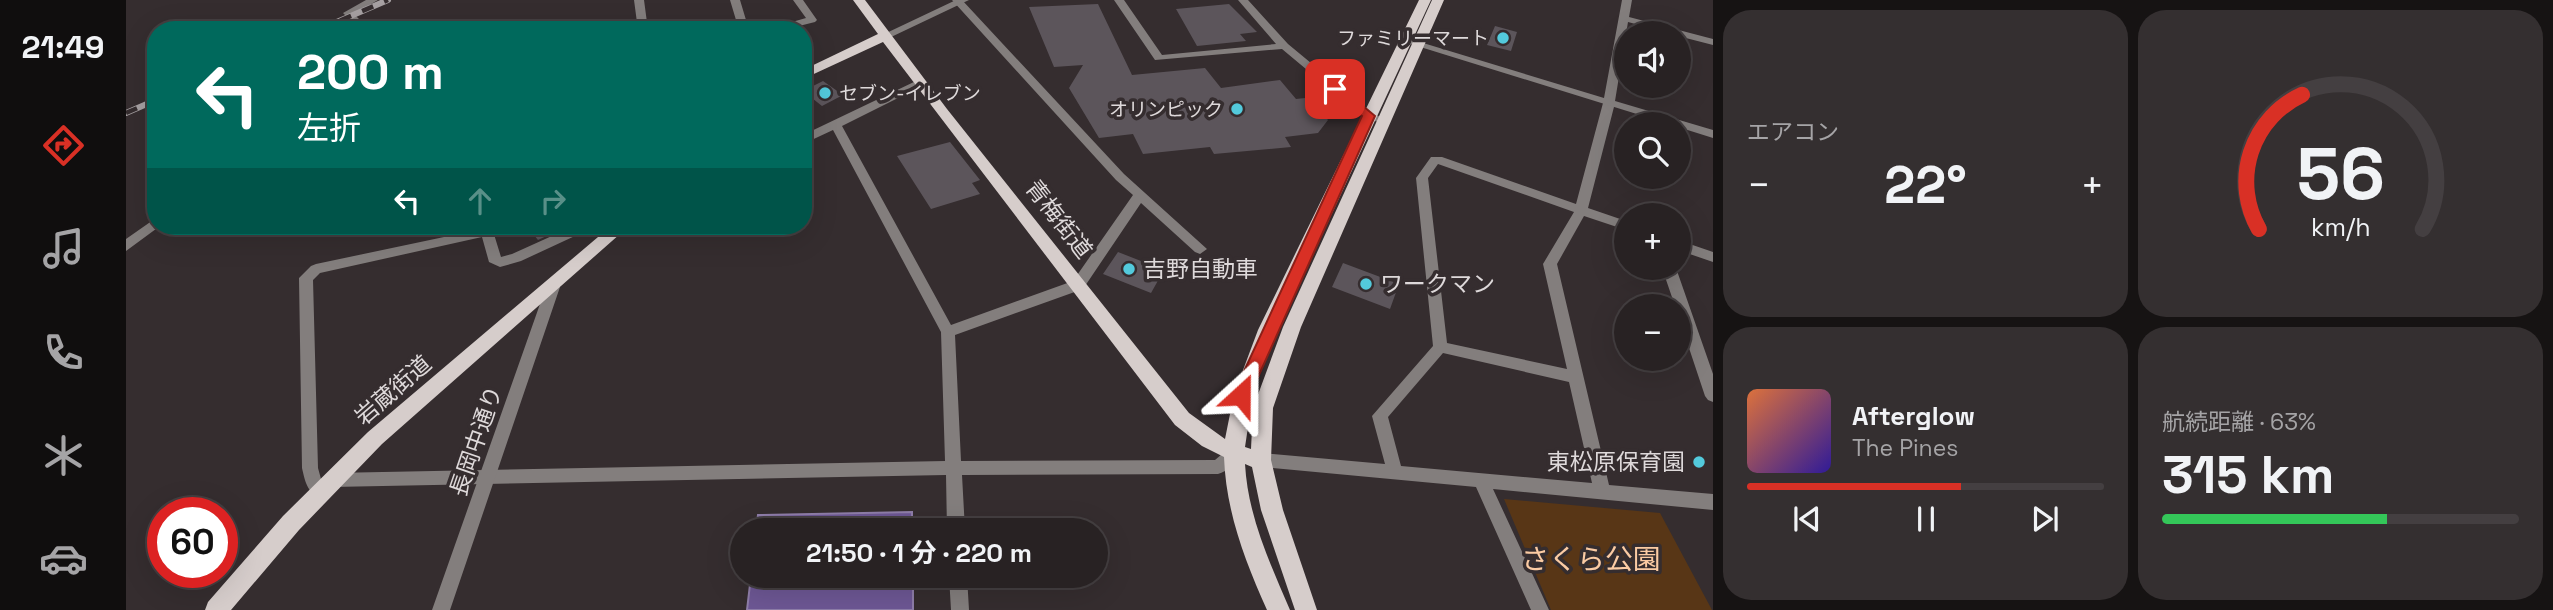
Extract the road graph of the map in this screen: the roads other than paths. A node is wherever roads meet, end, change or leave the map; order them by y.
1 (373, 0) edge
2 (639, 0) edge
3 (735, 0) edge
4 (798, 0) edge
5 (859, 0) edge
6 (1119, 0) edge
7 (1242, 0) edge
8 (1425, 0) edge
9 (1438, 0) edge
10 (1627, 0) edge
11 (960, 1) edge
12 (1623, 18) junction
13 (356, 21) edge
14 (642, 21) edge
15 (741, 21) edge
16 (808, 21) edge
17 (885, 36) junction
18 (1411, 42) junction
19 (1713, 42) edge
20 (1284, 46) junction
21 (812, 71) edge
22 (920, 83) junction
23 (1609, 103) junction
24 (1376, 118) junction
25 (835, 124) junction
26 (1713, 134) edge
27 (812, 136) edge
28 (1139, 196) junction
29 (1581, 210) junction
30 (1614, 222) edge
31 (147, 229) edge
32 (473, 235) edge
33 (488, 235) edge
34 (566, 235) edge
35 (611, 235) edge
36 (126, 246) edge
37 (1200, 249) dead end
38 (1691, 249) edge
39 (1713, 257) edge
40 (1674, 280) edge
41 (1077, 285) junction
42 (554, 286) junction
43 (948, 332) junction
44 (1440, 347) junction
45 (1575, 377) junction
46 (1713, 396) edge
47 (1234, 454) junction
48 (1261, 460) junction
49 (953, 468) junction
50 (1395, 473) junction
51 (487, 478) junction
52 (1482, 482) junction
53 (327, 485) junction
54 (1602, 491) junction
55 (1713, 502) edge
56 (955, 518) edge
57 (959, 588) edge
58 (216, 610) edge
59 (441, 610) edge
60 (960, 610) edge
61 (1279, 610) edge
62 (1306, 610) edge
63 (1540, 610) edge

1 - 13 street
2 - 14 street
3 - 15 street
4 - 16 street
5 - 17 main road, 青梅街道
6 - 20 street
7 - 20 street
8 - 18 main road
9 - 18 main road
10 - 12 street
11 - 17 street
11 - 28 street
12 - 19 street
12 - 23 street
17 - 21 main road
17 - 22 main road, 青梅街道
18 - 23 street
18 - 24 main road
20 - 24 street
22 - 25 street
22 - 41 main road, 青梅街道
23 - 26 street
23 - 29 street
24 - 47 main road
24 - 48 main road
25 - 27 street
25 - 43 street
28 - 37 street
28 - 41 street
29 - 30 street
29 - 44 street
29 - 45 street
31 - 36 street
32 - 53 street
33 - 34 street
35 - 42 main road, 岩蔵街道
38 - 39 street
40 - 46 street
41 - 43 street
41 - 47 main road, 青梅街道
42 - 51 street, 長岡中通り
42 - 53 main road, 岩蔵街道
43 - 49 street
44 - 45 street
44 - 50 street
45 - 54 street
47 - 48 main road, 青梅街道
47 - 49 street
47 - 61 main road
48 - 50 street
48 - 62 main road
49 - 51 street
49 - 56 street
50 - 52 street
51 - 53 street
51 - 59 street, 長岡中通り
52 - 54 street
52 - 63 street
53 - 58 main road, 岩蔵街道
54 - 55 street
57 - 60 street

